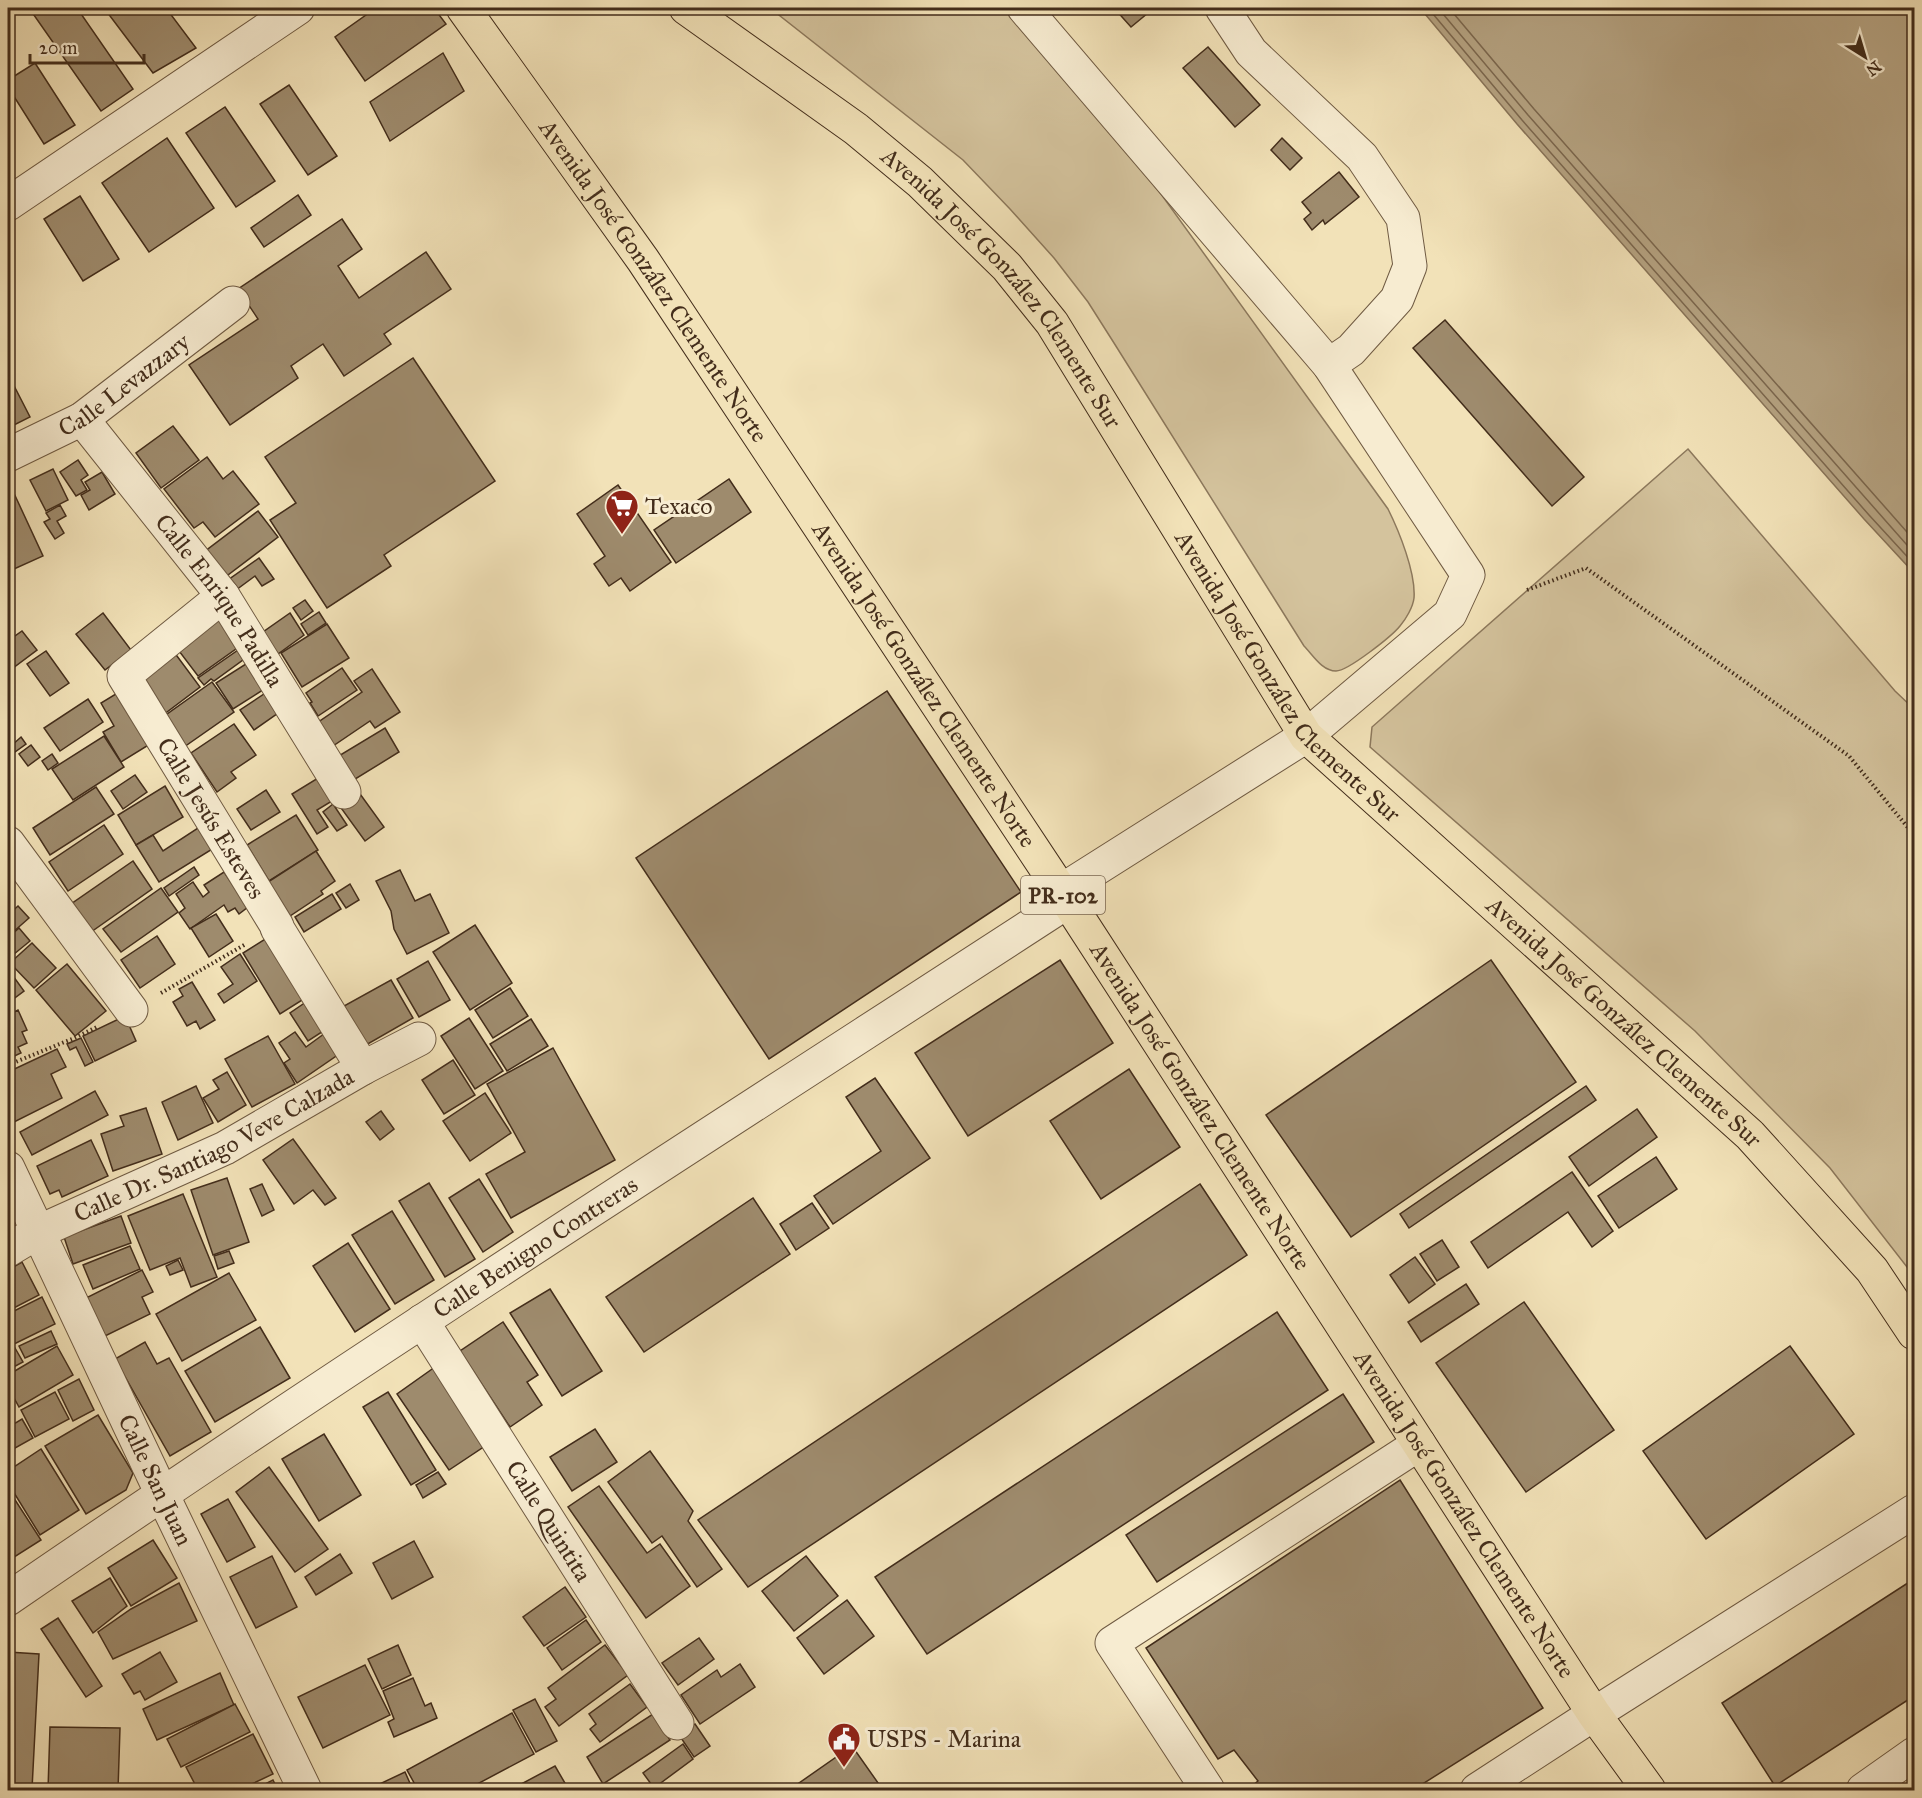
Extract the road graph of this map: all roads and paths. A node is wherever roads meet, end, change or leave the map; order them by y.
1 (298, 8) edge
2 (463, 8) edge
3 (686, 8) edge
4 (1024, 8) edge
5 (1222, 8) edge
6 (8, 204) edge
7 (233, 303) dead end
8 (1329, 364) junction
9 (82, 419) junction
10 (8, 455) edge
11 (1527, 590) dead end
12 (223, 596) junction
13 (1306, 736) junction
14 (344, 792) dead end
15 (1914, 835) edge
16 (8, 843) edge
17 (1064, 896) junction
18 (130, 1010) dead end
19 (418, 1039) dead end
20 (363, 1068) junction
21 (8, 1168) edge
22 (38, 1232) junction
23 (8, 1250) edge
24 (422, 1321) junction
25 (1914, 1333) edge
26 (1419, 1444) junction
27 (162, 1494) junction
28 (1914, 1511) edge
29 (8, 1599) edge
30 (1594, 1714) junction
31 (677, 1722) dead end
32 (1914, 1754) edge
33 (305, 1791) edge
34 (1208, 1791) edge
35 (1477, 1791) edge
36 (1649, 1791) edge
37 (1863, 1791) edge

1 - 6 street
2 - 17 main road, Avenida José González Clemente Norte / PR-102
3 - 13 main road, Avenida José González Clemente Sur
4 - 8 street
5 - 8 street
7 - 9 street, Calle Levazzary
8 - 13 street, Calle Benigno Contreras
9 - 10 street, Calle Levazzary
9 - 12 street, Calle Enrique Padilla
11 - 15 path
12 - 14 street, Calle Enrique Padilla
12 - 20 street, Calle Jesús Esteves
13 - 17 street, Calle Benigno Contreras
13 - 25 main road, Avenida José González Clemente Sur
16 - 18 street
17 - 24 street, Calle Benigno Contreras
17 - 26 main road, Avenida José González Clemente Norte / PR-102
19 - 20 street, Calle Dr. Santiago Veve Calzada
20 - 22 street, Calle Dr. Santiago Veve Calzada
21 - 22 street, Calle San Juan
22 - 23 street, Calle Dr. Santiago Veve Calzada
22 - 27 street, Calle San Juan
24 - 27 street, Calle Benigno Contreras
24 - 31 street, Calle Quintita
26 - 30 main road, Avenida José González Clemente Norte / PR-102
26 - 34 street
27 - 29 street, Calle Benigno Contreras
27 - 33 street, Calle San Juan
28 - 30 street
30 - 35 street
30 - 36 main road, Avenida José González Clemente Norte / PR-102
32 - 37 street

